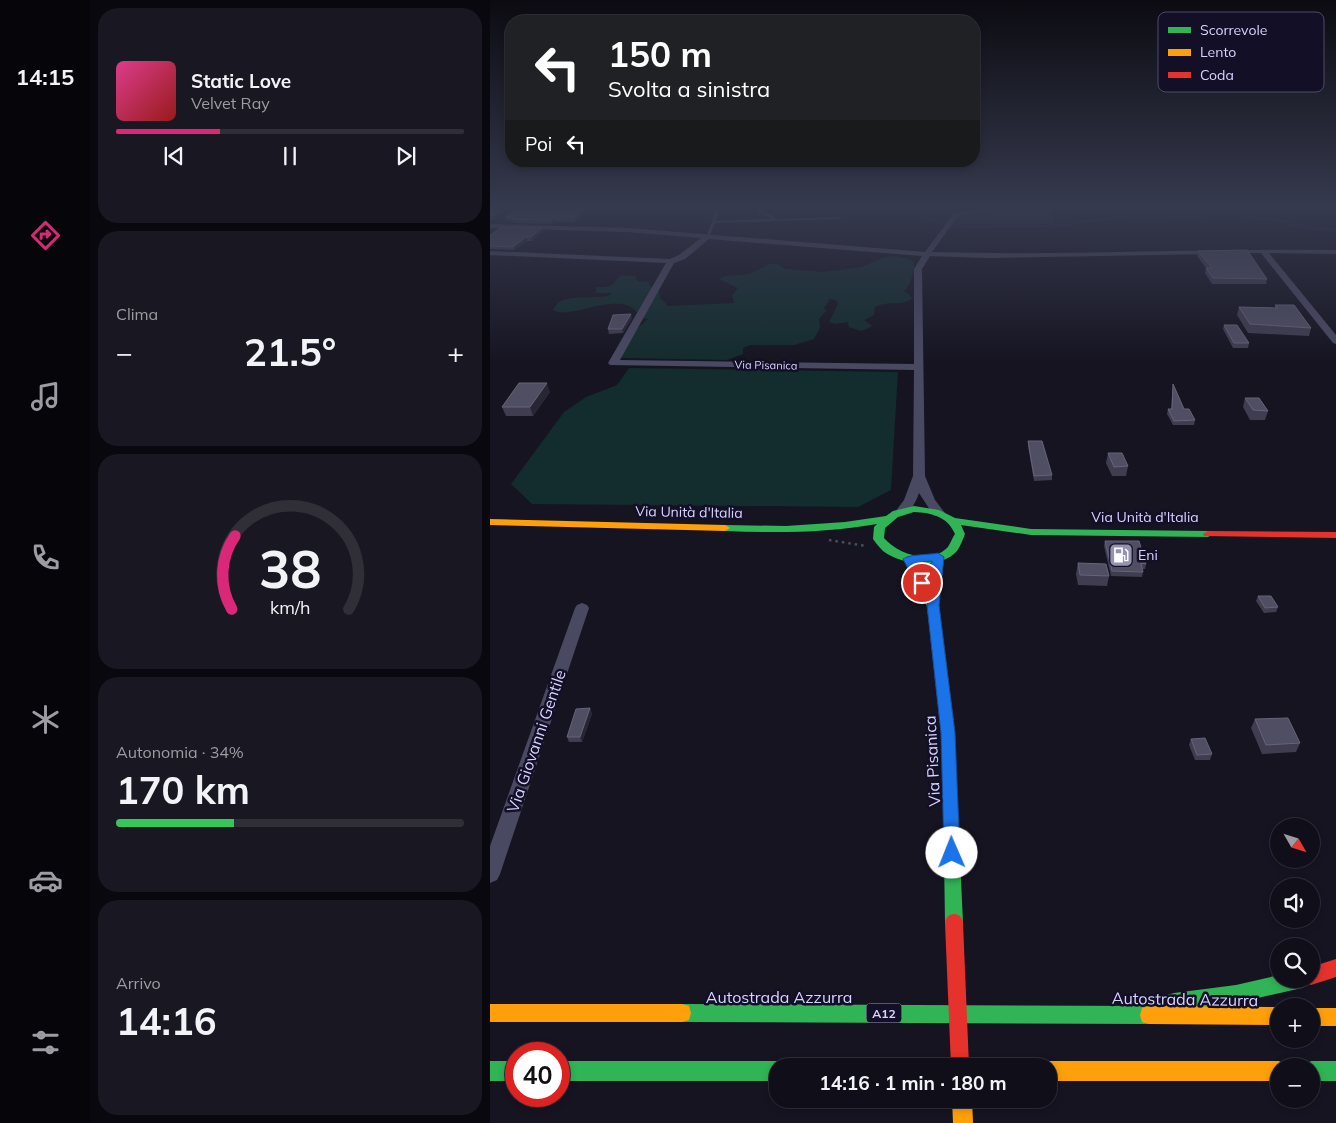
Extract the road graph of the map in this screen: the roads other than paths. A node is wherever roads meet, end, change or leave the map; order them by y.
1 (612, 258) edge
2 (678, 258) edge
3 (924, 258) edge
4 (1269, 258) edge
5 (671, 261) junction
6 (1336, 341) edge
7 (919, 367) junction
8 (919, 476) junction
9 (901, 512) junction
10 (939, 512) junction
11 (886, 519) junction
12 (954, 521) junction
13 (490, 522) edge
14 (795, 530) junction
15 (1031, 532) junction
16 (1336, 535) edge
17 (854, 536) dead end
18 (958, 543) junction
19 (938, 557) junction
20 (909, 559) junction
21 (933, 605) junction
22 (582, 608) dead end
23 (490, 874) edge
24 (1336, 968) edge
25 (1320, 973) edge
26 (1270, 986) edge
27 (490, 1013) edge
28 (1095, 1014) junction
29 (1270, 1016) edge
30 (1320, 1017) edge
31 (1336, 1017) edge
32 (960, 1058) edge
33 (490, 1071) edge
34 (505, 1071) edge
35 (570, 1071) edge
36 (769, 1071) edge
37 (1057, 1071) edge
38 (1270, 1071) edge
39 (1320, 1071) edge
40 (1336, 1071) edge
41 (962, 1108) edge
42 (963, 1123) edge

1 - 5 street
2 - 5 street
3 - 7 street
4 - 6 street
5 - 7 street, Via Pisanica
7 - 8 street
8 - 9 street
8 - 10 street
9 - 10 main road
9 - 11 main road
10 - 12 main road
11 - 14 main road, Via Unità d'Italia
11 - 20 main road
12 - 15 main road, Via Unità d'Italia
12 - 18 main road
13 - 14 main road, Via Unità d'Italia
14 - 17 main road
15 - 16 main road, Via Unità d'Italia
15 - 18 main road
18 - 19 main road
19 - 20 main road
19 - 21 main road, Via Pisanica
20 - 21 main road, Via Pisanica
21 - 32 main road, Via Pisanica, bridge
22 - 23 street, Via Giovanni Gentile
24 - 25 main road
26 - 28 main road
27 - 28 main road, Autostrada Azzurra / A12
28 - 29 main road, Autostrada Azzurra / A12
30 - 31 main road
33 - 34 main road
35 - 36 main road
37 - 38 main road
39 - 40 main road
41 - 42 main road

